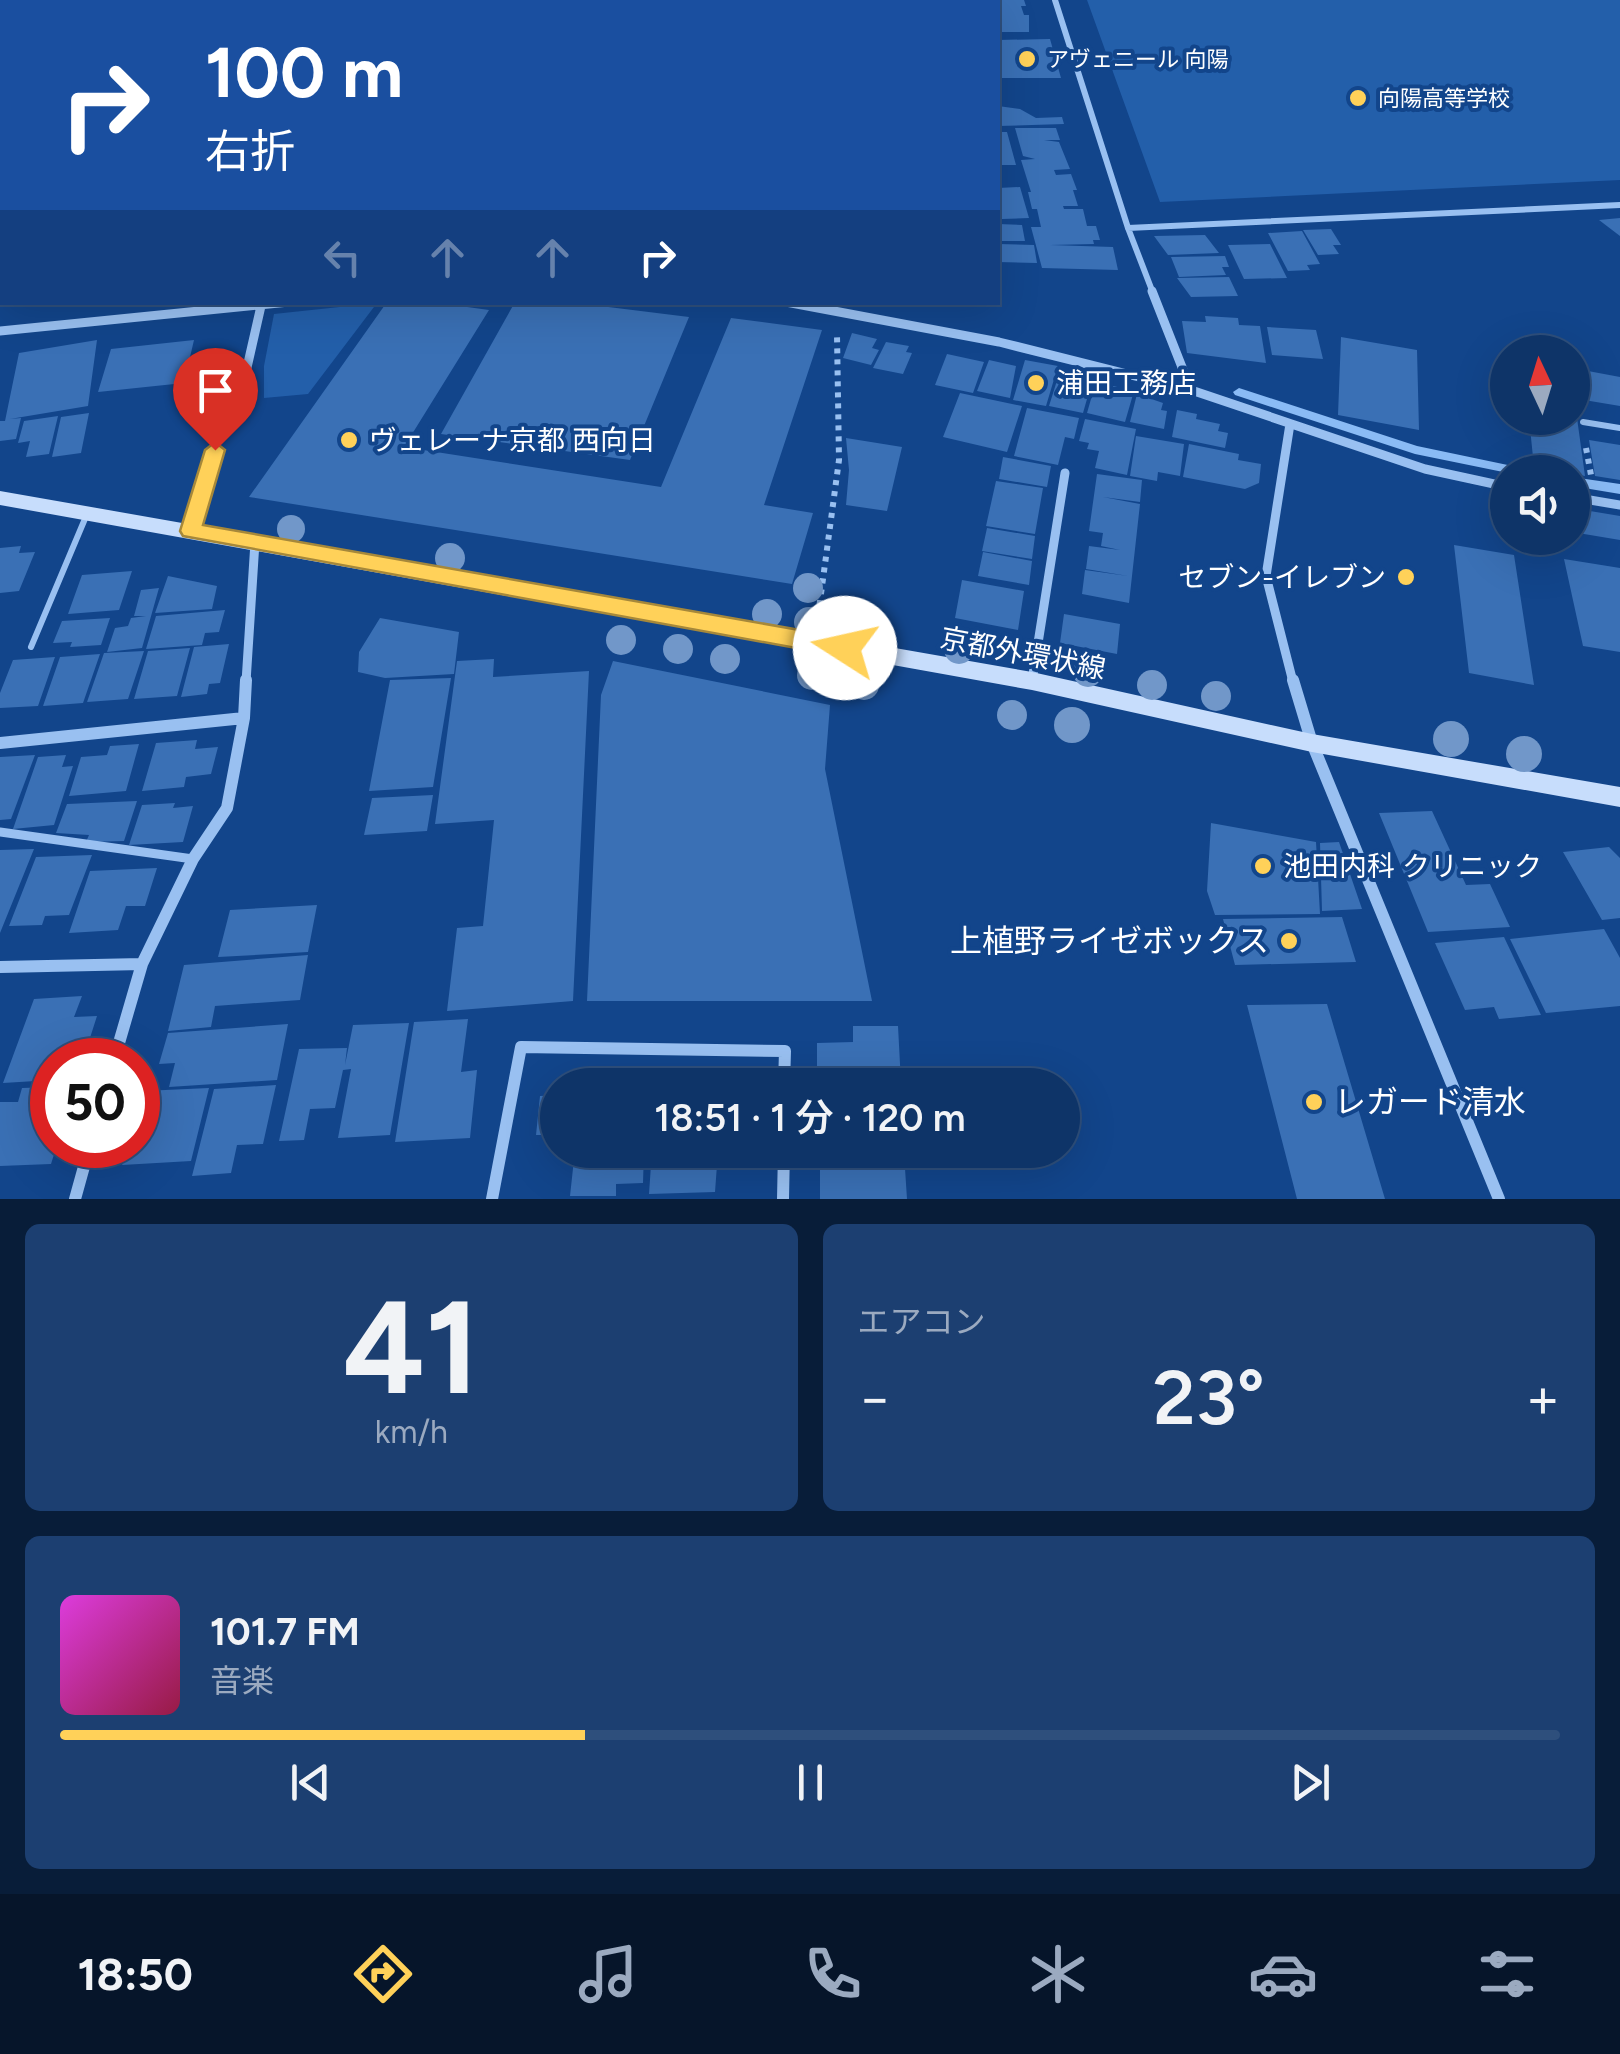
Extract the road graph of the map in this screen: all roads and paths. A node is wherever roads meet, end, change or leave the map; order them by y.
1 (1055, 0) edge
2 (1620, 205) edge
3 (1128, 228) junction
4 (269, 305) edge
5 (807, 305) edge
6 (262, 306) junction
7 (836, 309) junction
8 (0, 331) edge
9 (1191, 390) junction
10 (1590, 423) edge
11 (1290, 424) junction
12 (1620, 428) edge
13 (1065, 473) dead end
14 (1490, 483) edge
15 (0, 498) edge
16 (1590, 500) edge
17 (1620, 505) edge
18 (88, 514) junction
19 (191, 531) junction
20 (255, 542) junction
21 (815, 642) junction
22 (32, 647) dead end
23 (1032, 681) junction
24 (244, 718) junction
25 (0, 742) edge
26 (1312, 743) junction
27 (1620, 797) edge
28 (0, 832) edge
29 (194, 859) junction
30 (142, 964) junction
31 (0, 967) edge
32 (120, 1038) edge
33 (784, 1068) edge
34 (84, 1168) edge
35 (784, 1168) edge
36 (75, 1199) edge
37 (492, 1199) edge
38 (783, 1199) edge
39 (1499, 1199) edge

1 - 3 street
2 - 3 street
3 - 9 street
4 - 6 street
5 - 7 street
6 - 8 street
6 - 19 street
7 - 9 street
7 - 21 path
9 - 11 street
10 - 12 lane
11 - 14 street
11 - 26 street
13 - 23 street
15 - 18 main road, 京都外環状線
16 - 17 street
18 - 19 main road, 京都外環状線
18 - 22 lane
19 - 20 main road, 京都外環状線
20 - 21 main road, 京都外環状線
20 - 24 street
21 - 23 main road, 京都外環状線
23 - 26 main road, 京都外環状線
24 - 25 street
24 - 29 street
26 - 27 main road, 京都外環状線
26 - 39 street
28 - 29 lane
29 - 30 street
30 - 31 street
30 - 32 street
33 - 37 street
34 - 36 street
35 - 38 street

